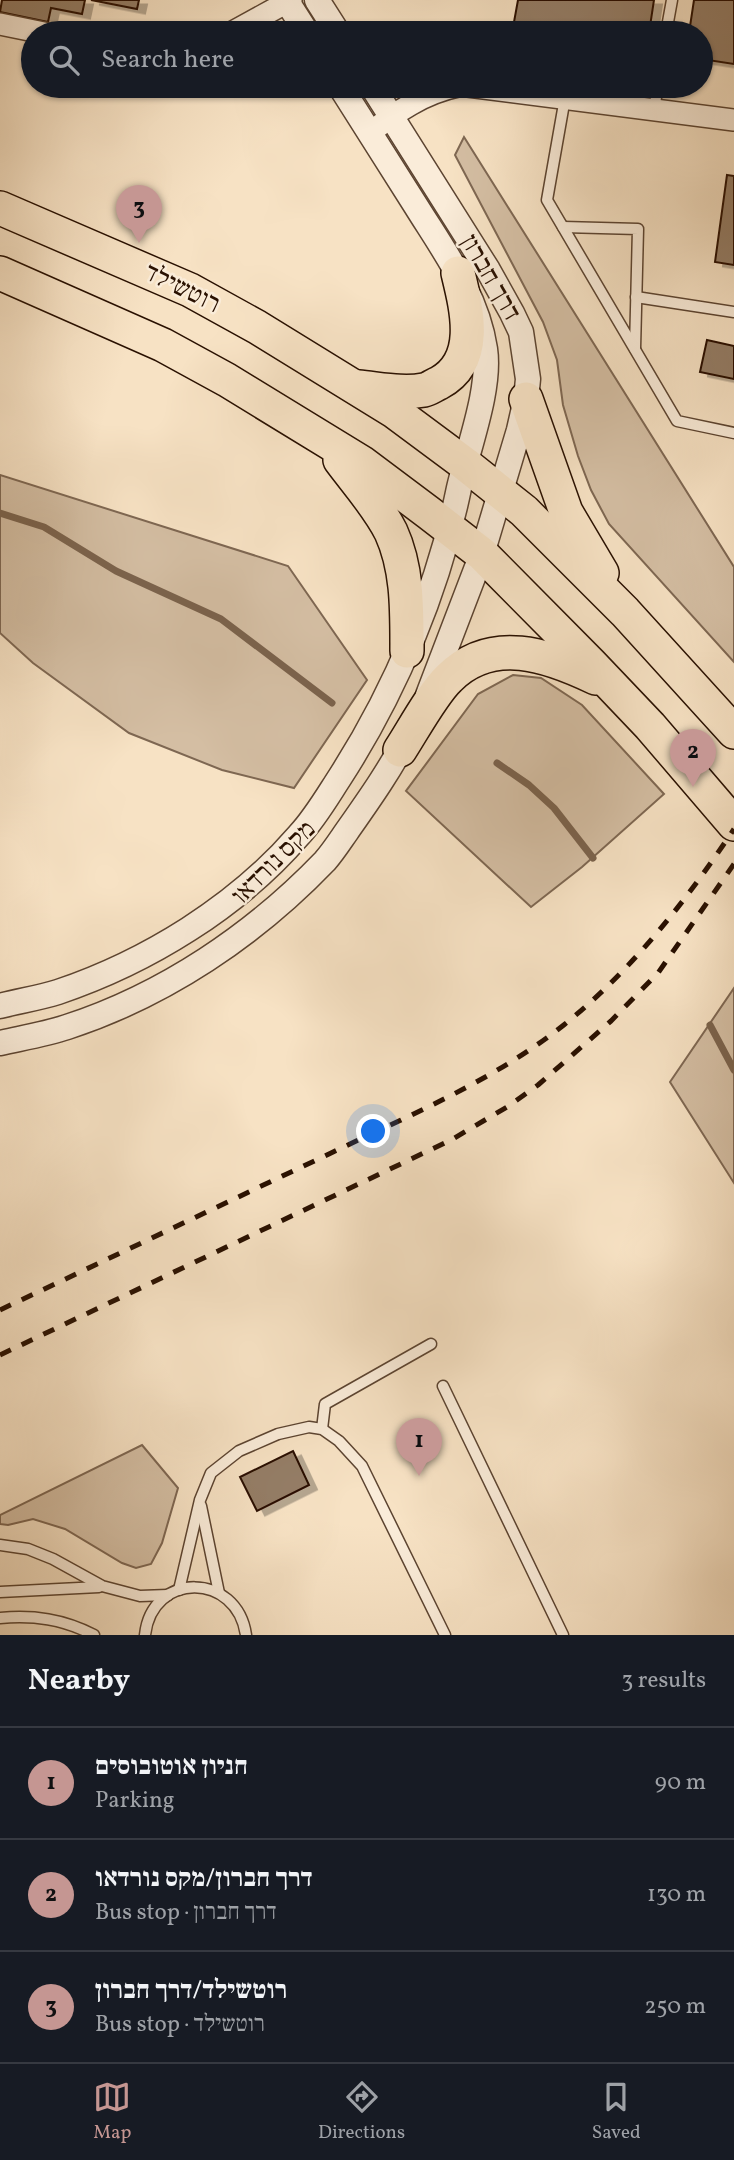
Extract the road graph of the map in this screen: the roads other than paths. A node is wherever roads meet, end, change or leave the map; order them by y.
1 (317, 0) edge
2 (672, 0) edge
3 (288, 1) edge
4 (252, 21) edge
5 (300, 21) edge
6 (330, 21) edge
7 (668, 21) edge
8 (0, 24) edge
9 (21, 28) edge
10 (348, 98) edge
11 (380, 98) edge
12 (422, 98) edge
13 (565, 98) edge
14 (572, 98) edge
15 (656, 98) edge
16 (654, 109) junction
17 (391, 116) junction
18 (734, 120) edge
19 (370, 133) junction
20 (0, 208) edge
21 (563, 227) junction
22 (0, 273) edge
23 (458, 273) junction
24 (636, 298) junction
25 (734, 312) edge
26 (635, 349) junction
27 (356, 387) junction
28 (526, 399) junction
29 (734, 433) edge
30 (323, 439) junction
31 (465, 464) junction
32 (499, 492) junction
33 (450, 530) junction
34 (482, 554) junction
35 (625, 612) junction
36 (407, 651) junction
37 (611, 685) junction
38 (734, 732) edge
39 (400, 750) junction
40 (734, 824) edge
41 (0, 1006) edge
42 (0, 1043) edge
43 (431, 1345) dead end
44 (443, 1386) dead end
45 (322, 1429) junction
46 (200, 1500) junction
47 (0, 1545) edge
48 (102, 1587) junction
49 (179, 1590) junction
50 (0, 1592) edge
51 (219, 1593) junction
52 (168, 1595) junction
53 (0, 1618) edge
54 (245, 1631) edge
55 (94, 1635) edge
56 (145, 1635) edge
57 (257, 1635) edge
58 (445, 1635) edge
59 (563, 1635) edge

1 - 6 street
2 - 7 lane
3 - 4 street
3 - 5 street
8 - 9 street
10 - 19 street, דרך חברון
11 - 17 street, דרך חברון
12 - 17 street
13 - 21 lane
14 - 16 street
15 - 16 lane
16 - 18 street
17 - 19 street
17 - 28 street, דרך חברון
19 - 23 street, דרך חברון
20 - 27 highway, רוטשילד
21 - 24 lane
21 - 26 lane
22 - 30 highway
23 - 27 highway
23 - 31 street, דרך חברון
24 - 25 lane
24 - 26 lane
26 - 29 lane
27 - 31 highway
28 - 32 street, דרך חברון
28 - 35 highway
30 - 33 highway
30 - 36 highway
31 - 32 highway
31 - 33 street, דרך חברון
32 - 34 street, דרך חברון
32 - 35 highway
33 - 34 highway
33 - 36 street, מקס נורדאו
34 - 37 highway
34 - 39 street, מקס נורדאו
35 - 38 highway
36 - 41 street, מקס נורדאו
37 - 39 highway
37 - 40 highway
39 - 42 street, מקס נורדאו
43 - 45 lane
44 - 59 lane
45 - 46 lane
45 - 58 lane
46 - 49 lane
46 - 51 lane
47 - 48 lane
48 - 50 lane
48 - 52 lane
49 - 51 lane
49 - 52 lane
51 - 54 lane
52 - 56 lane
53 - 55 lane
54 - 57 lane

